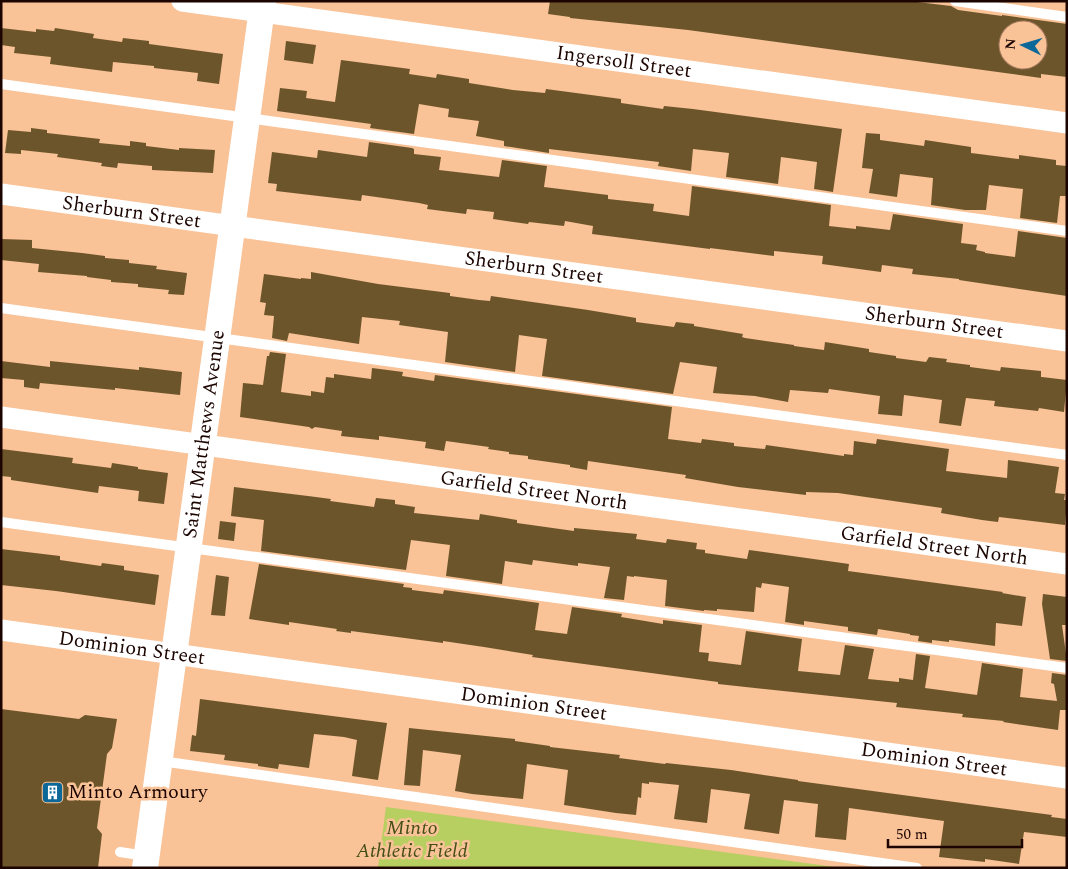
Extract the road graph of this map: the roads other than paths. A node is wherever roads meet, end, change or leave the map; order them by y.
1 (182, 1) edge
2 (954, 1) edge
3 (262, 7) edge
4 (1067, 17) edge
5 (1, 84) edge
6 (246, 116) junction
7 (1067, 123) edge
8 (1, 194) edge
9 (232, 226) junction
10 (1067, 231) edge
11 (1, 308) edge
12 (217, 337) junction
13 (1067, 341) edge
14 (1, 417) edge
15 (203, 445) junction
16 (1067, 455) edge
17 (1, 522) edge
18 (188, 547) junction
19 (1067, 564) edge
20 (1, 630) edge
21 (174, 654) junction
22 (1067, 668) edge
23 (160, 761) junction
24 (1067, 778) edge
25 (120, 852) dead end
26 (146, 862) edge
27 (917, 868) edge

1 - 3 street, Ingersoll Street
2 - 4 lane
3 - 6 street, Saint Matthews Avenue
3 - 7 street, Ingersoll Street
5 - 6 lane
6 - 9 street, Saint Matthews Avenue
6 - 10 lane
8 - 9 street, Sherburn Street
9 - 12 street, Saint Matthews Avenue
9 - 13 street, Sherburn Street
11 - 12 lane
12 - 15 street, Saint Matthews Avenue
12 - 16 lane
14 - 15 street, Garfield Street North
15 - 18 street, Saint Matthews Avenue
15 - 19 street, Garfield Street North
17 - 18 lane
18 - 21 street, Saint Matthews Avenue
18 - 22 lane
20 - 21 street, Dominion Street
21 - 23 street, Saint Matthews Avenue
21 - 24 street, Dominion Street
23 - 26 street, Saint Matthews Avenue
23 - 27 lane
25 - 26 lane

